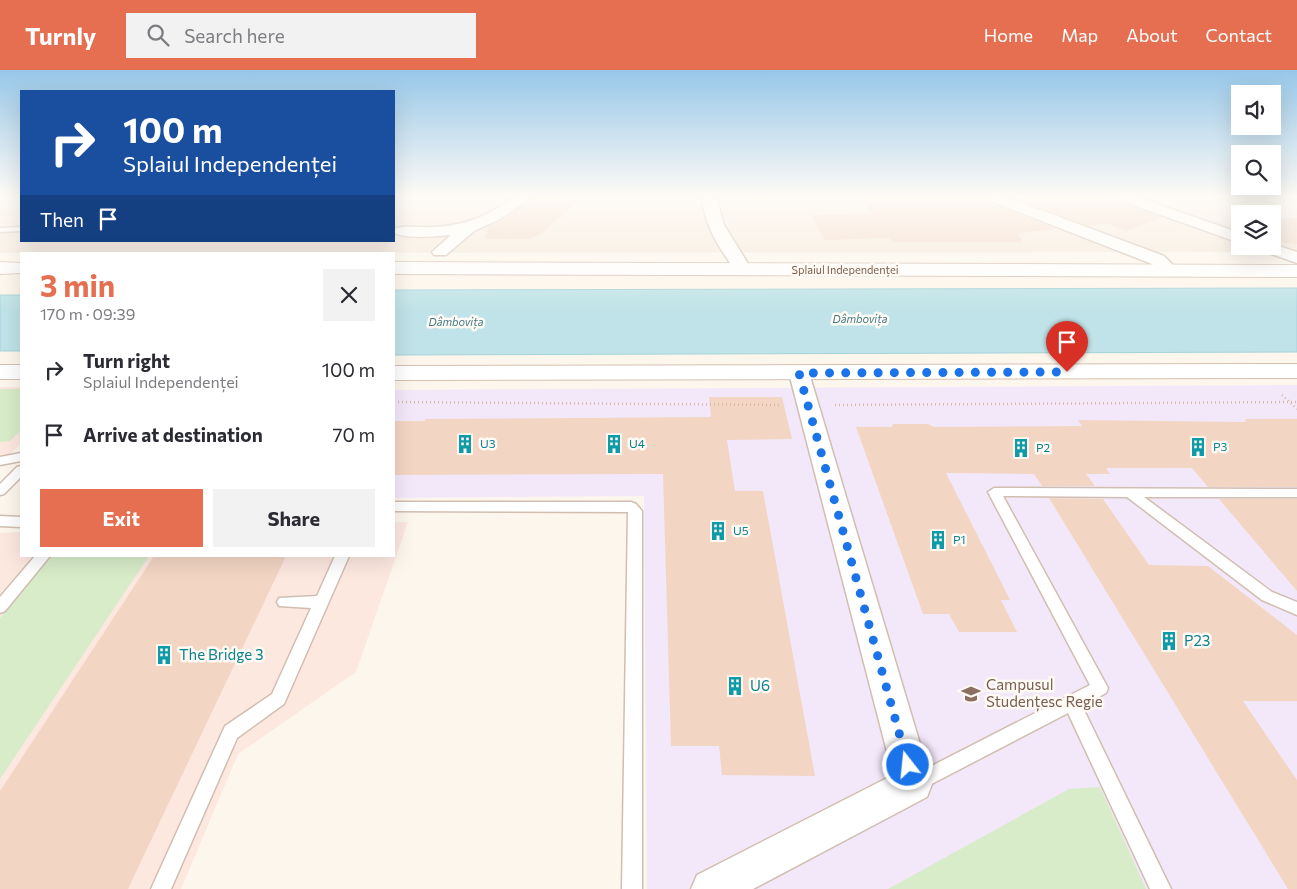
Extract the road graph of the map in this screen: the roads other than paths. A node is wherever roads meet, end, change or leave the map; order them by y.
1 (405, 235) edge
2 (462, 235) edge
3 (723, 235) edge
4 (1093, 235) edge
5 (1281, 253) edge
6 (1297, 258) edge
7 (438, 260) junction
8 (0, 268) edge
9 (20, 268) edge
10 (395, 268) edge
11 (744, 270) junction
12 (1171, 271) junction
13 (1297, 271) edge
14 (1297, 371) edge
15 (0, 372) edge
16 (20, 372) edge
17 (395, 373) edge
18 (799, 373) junction
19 (20, 457) edge
20 (0, 461) edge
21 (20, 471) edge
22 (0, 491) edge
23 (1129, 492) junction
24 (1297, 493) edge
25 (395, 507) edge
26 (0, 521) edge
27 (20, 522) edge
28 (42, 557) edge
29 (342, 557) edge
30 (284, 602) dead end
31 (322, 602) junction
32 (0, 607) edge
33 (1297, 609) edge
34 (1072, 703) junction
35 (914, 784) junction
36 (161, 889) edge
37 (632, 889) edge
38 (711, 889) edge
39 (1161, 889) edge

1 - 7 street
2 - 7 street
3 - 11 street
4 - 12 street
5 - 6 street
7 - 10 main road, Splaiul Independenței
7 - 11 main road, Splaiul Independenței
8 - 9 main road
11 - 12 main road, Splaiul Independenței
12 - 13 main road, Splaiul Independenței
14 - 18 main road
15 - 16 main road
17 - 18 main road
18 - 35 street
19 - 20 lane
21 - 22 lane
23 - 24 lane
23 - 33 lane
23 - 34 lane
25 - 37 lane
26 - 27 lane
28 - 32 lane
29 - 31 lane
30 - 31 lane
31 - 36 lane
34 - 35 lane
34 - 39 lane
35 - 38 street

